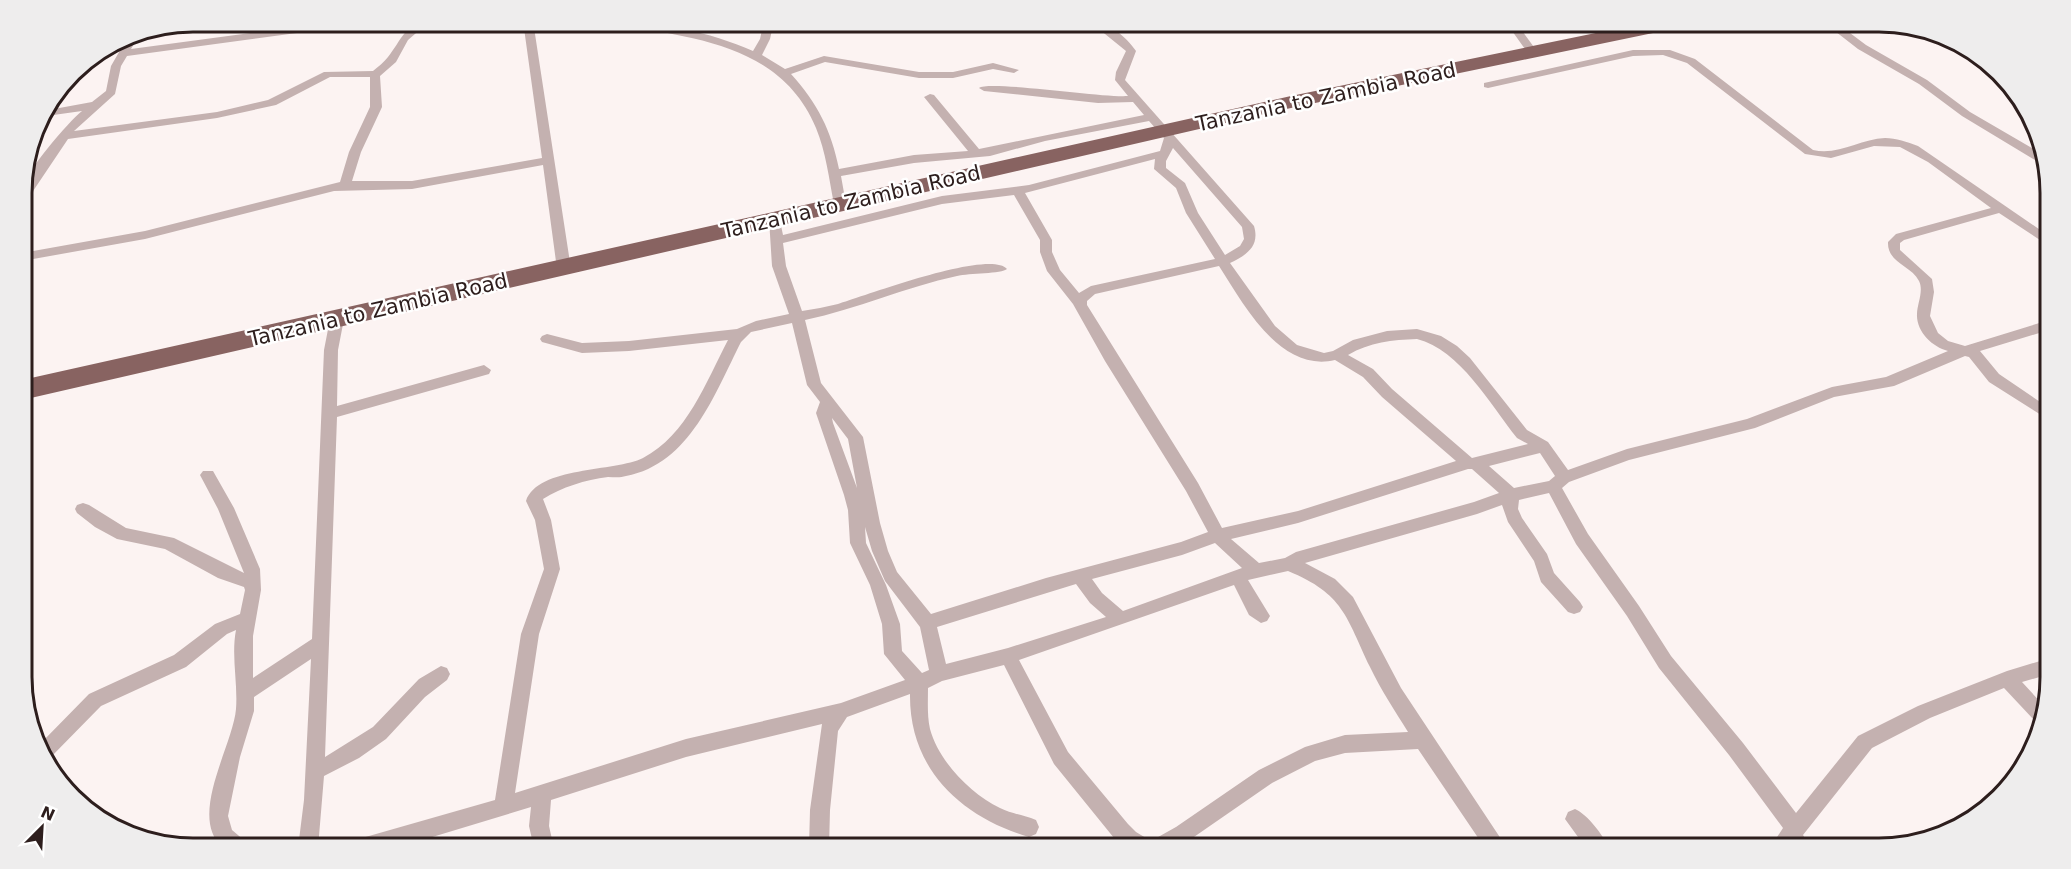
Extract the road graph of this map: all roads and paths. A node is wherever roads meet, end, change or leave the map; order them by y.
1 (281, 32) edge
2 (411, 32) edge
3 (529, 32) edge
4 (686, 32) edge
5 (767, 32) edge
6 (1110, 32) edge
7 (1518, 32) edge
8 (1633, 32) edge
9 (1842, 32) edge
10 (128, 46) edge
11 (123, 53) junction
12 (757, 54) junction
13 (1534, 54) junction
14 (1014, 70) dead end
15 (784, 72) junction
16 (376, 74) junction
17 (1488, 86) dead end
18 (984, 88) dead end
19 (930, 97) dead end
20 (1136, 99) junction
21 (96, 105) junction
22 (53, 113) edge
23 (1163, 135) junction
24 (65, 136) junction
25 (976, 153) junction
26 (2035, 154) edge
27 (547, 161) junction
28 (834, 174) junction
29 (32, 182) edge
30 (345, 185) junction
31 (1018, 191) junction
32 (840, 204) junction
33 (2000, 209) junction
34 (776, 229) junction
35 (2040, 236) edge
36 (32, 255) edge
37 (1223, 261) junction
38 (564, 269) junction
39 (1000, 269) dead end
40 (1080, 303) junction
41 (797, 317) junction
42 (337, 319) junction
43 (2040, 328) edge
44 (739, 334) junction
45 (547, 339) dead end
46 (1968, 350) junction
47 (1337, 355) junction
48 (484, 370) dead end
49 (32, 388) edge
50 (826, 402) junction
51 (2040, 409) edge
52 (330, 414) junction
53 (1543, 446) junction
54 (1472, 463) junction
55 (208, 475) dead end
56 (1558, 482) junction
57 (1510, 495) junction
58 (84, 508) dead end
59 (1218, 535) junction
60 (1289, 564) junction
61 (1256, 570) junction
62 (1080, 576) junction
63 (1238, 576) junction
64 (252, 583) junction
65 (1574, 607) dead end
66 (1261, 616) dead end
67 (248, 618) junction
68 (1121, 619) junction
69 (927, 623) junction
70 (319, 644) junction
71 (1008, 656) junction
72 (2040, 672) edge
73 (441, 674) dead end
74 (939, 674) junction
75 (2007, 679) junction
76 (919, 683) junction
77 (245, 693) junction
78 (2036, 709) edge
79 (841, 711) junction
80 (1423, 740) junction
81 (49, 748) edge
82 (315, 771) junction
83 (542, 794) junction
84 (503, 807) junction
85 (1575, 819) dead end
86 (1029, 827) dead end
87 (1127, 837) edge
88 (1179, 837) edge
89 (1490, 837) edge
90 (1590, 837) edge
91 (1791, 837) edge
92 (1793, 837) edge
93 (226, 838) edge
94 (309, 838) edge
95 (397, 838) edge
96 (542, 838) edge
97 (819, 838) edge

1 - 11 street
2 - 16 street
3 - 27 street
4 - 12 street
5 - 12 street
6 - 20 street
7 - 13 street
8 - 13 highway, Tanzania to Zambia Road
9 - 26 street
10 - 11 street
11 - 21 street
12 - 15 street
13 - 23 highway, Tanzania to Zambia Road
14 - 15 street
15 - 28 street
16 - 24 street
16 - 30 street
17 - 33 street
18 - 20 street
19 - 25 street
20 - 23 street
21 - 22 street
21 - 24 street
23 - 25 street
23 - 31 street
23 - 32 highway, Tanzania to Zambia Road
23 - 37 street
23 - 37 street
24 - 29 street
25 - 28 street
27 - 30 street
27 - 38 street
28 - 32 street
30 - 36 street
31 - 34 street
31 - 40 street
32 - 34 highway, Tanzania to Zambia Road
33 - 35 street
33 - 46 street
34 - 38 highway, Tanzania to Zambia Road
34 - 41 street
37 - 40 street
37 - 47 street
38 - 42 highway, Tanzania to Zambia Road
39 - 41 street
40 - 59 street
41 - 44 street
41 - 50 street
42 - 49 highway, Tanzania to Zambia Road
42 - 52 street
43 - 46 street
44 - 45 street
44 - 84 street
46 - 51 street
46 - 56 street
47 - 53 street
47 - 54 street
48 - 52 street
50 - 69 street
50 - 76 street
52 - 70 street
53 - 54 street
53 - 56 street
54 - 57 street
54 - 59 street
55 - 64 street
56 - 57 street
56 - 91 street
57 - 60 street
57 - 65 street
58 - 64 street
59 - 61 street
59 - 62 street
60 - 61 street
60 - 80 street
61 - 63 street
62 - 68 street
62 - 69 street
63 - 66 street
63 - 68 street
64 - 67 street
67 - 77 street
67 - 81 street
68 - 71 street
69 - 74 street
70 - 77 street
70 - 82 street
71 - 74 street
71 - 87 street
72 - 75 street
73 - 82 street
74 - 76 street
75 - 78 street
75 - 92 street
76 - 79 street
76 - 86 street
77 - 93 street
79 - 83 street
79 - 97 street
80 - 88 street
80 - 89 street
82 - 94 street
83 - 84 street
83 - 96 street
84 - 95 street
85 - 90 street

